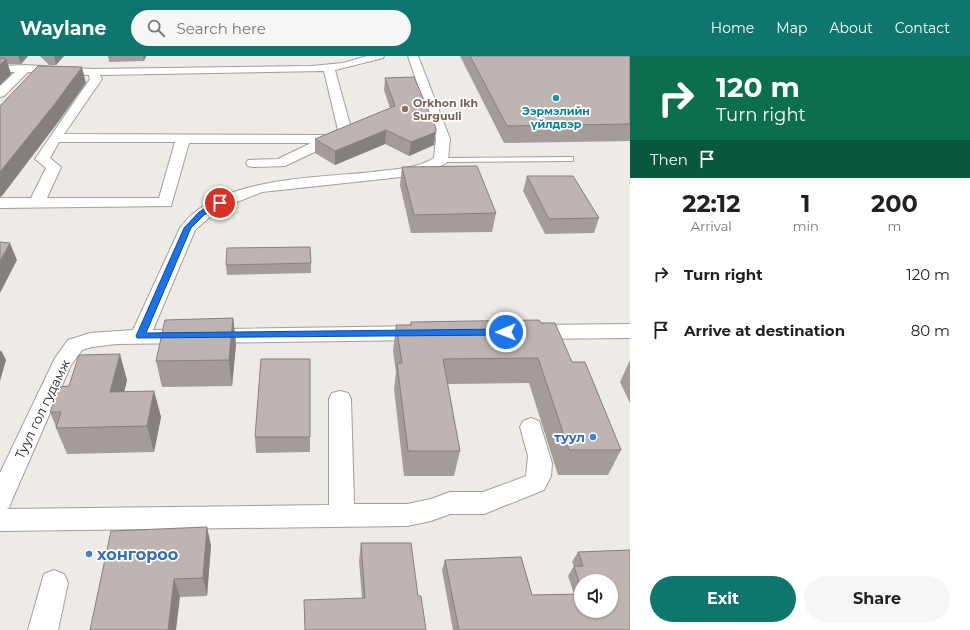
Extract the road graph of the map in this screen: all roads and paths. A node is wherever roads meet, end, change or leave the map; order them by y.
1 (379, 56) edge
2 (413, 56) edge
3 (25, 68) junction
4 (0, 69) edge
5 (329, 69) junction
6 (94, 72) junction
7 (0, 93) edge
8 (55, 138) junction
9 (183, 138) junction
10 (330, 139) junction
11 (570, 159) dead end
12 (441, 160) junction
13 (253, 163) dead end
14 (0, 203) edge
15 (37, 203) junction
16 (630, 331) edge
17 (512, 332) edge
18 (441, 333) edge
19 (140, 336) junction
20 (340, 398) dead end
21 (531, 427) dead end
22 (2, 493) edge
23 (342, 515) junction
24 (0, 520) edge
25 (54, 583) dead end
26 (44, 630) edge

1 - 5 street
2 - 12 street
3 - 4 street
3 - 6 street
3 - 7 street
5 - 6 street
5 - 10 street
6 - 8 street
8 - 9 street
8 - 15 street
9 - 10 street
9 - 15 street
10 - 13 street
11 - 12 lane
12 - 19 street
14 - 15 street
16 - 17 street
18 - 19 street, Туул гол гудамж
19 - 22 street, Туул гол гудамж
20 - 23 street
21 - 23 street
23 - 24 street
25 - 26 street

